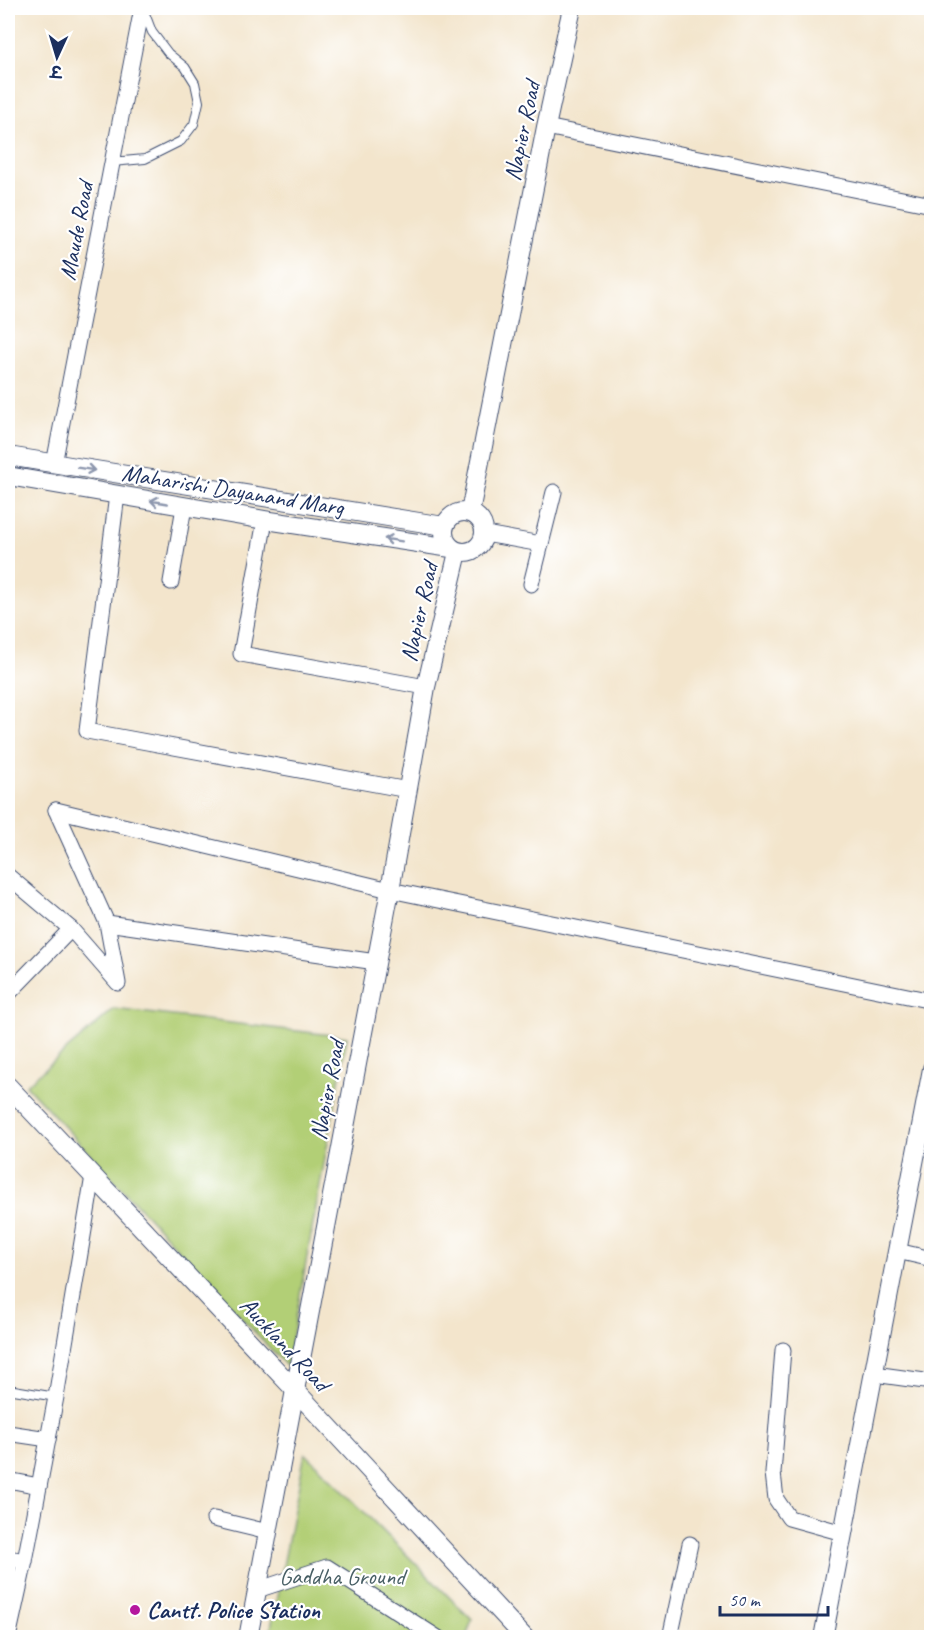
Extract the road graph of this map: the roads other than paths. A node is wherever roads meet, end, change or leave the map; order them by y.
1 (142, 8) edge
2 (572, 8) edge
3 (546, 127) junction
4 (112, 162) junction
5 (932, 205) edge
6 (8, 456) edge
7 (54, 464) junction
8 (8, 476) edge
9 (554, 492) dead end
10 (117, 495) junction
11 (184, 507) junction
12 (471, 512) junction
13 (266, 520) junction
14 (444, 526) junction
15 (484, 534) junction
16 (541, 544) junction
17 (455, 550) junction
18 (171, 582) dead end
19 (531, 584) dead end
20 (426, 687) junction
21 (408, 790) junction
22 (8, 876) edge
23 (390, 890) junction
24 (107, 923) junction
25 (71, 929) junction
26 (376, 962) junction
27 (8, 994) edge
28 (932, 1001) edge
29 (932, 1069) edge
30 (8, 1088) edge
31 (926, 1133) edge
32 (93, 1176) junction
33 (897, 1251) junction
34 (932, 1259) edge
35 (783, 1350) dead end
36 (874, 1374) junction
37 (932, 1382) edge
38 (8, 1389) edge
39 (295, 1390) junction
40 (56, 1397) junction
41 (8, 1433) edge
42 (48, 1439) junction
43 (8, 1480) edge
44 (39, 1486) junction
45 (214, 1519) dead end
46 (268, 1532) junction
47 (843, 1533) junction
48 (690, 1544) dead end
49 (8, 1558) edge
50 (26, 1561) junction
51 (257, 1590) junction
52 (8, 1630) edge
53 (248, 1638) edge
54 (438, 1638) edge
55 (525, 1638) edge
56 (670, 1638) edge
57 (823, 1638) edge

1 - 4 street, Maude Road
1 - 4 lane
2 - 3 street, Napier Road
3 - 5 street
3 - 12 street, Napier Road
4 - 7 street, Maude Road
6 - 7 street, Maharishi Dayanand Marg
7 -> 14 street, Maharishi Dayanand Marg
8 - 10 street, Maharishi Dayanand Marg
9 - 16 street
11 -> 10 street, Maharishi Dayanand Marg
10 - 21 street
11 - 13 street, Maharishi Dayanand Marg
11 - 18 street
12 - 14 street
12 - 15 street
17 -> 13 street, Maharishi Dayanand Marg
13 - 20 street
14 - 17 street
15 - 16 street
15 - 17 street
16 - 19 street
17 - 20 street, Napier Road
20 - 21 street, Napier Road
21 - 23 street, Napier Road
22 - 25 street
23 - 24 street
23 - 26 street, Napier Road
23 - 28 street
24 - 25 street
24 - 26 street
25 - 27 street
26 - 39 street, Napier Road
29 - 31 street
30 - 32 street, Auckland Road
31 - 33 street
32 - 39 street, Auckland Road
32 - 40 street
33 - 34 street
33 - 36 street
35 - 47 street
36 - 37 street
36 - 47 street
38 - 40 lane
39 - 46 street, Napier Road
39 - 55 street, Auckland Road
40 - 42 street
41 - 42 street
42 - 44 street
43 - 44 street
44 - 50 street
45 - 46 street
46 - 51 street, Napier Road
47 - 57 street
48 - 56 street
49 - 50 street
50 - 52 street
51 - 53 street, Napier Road
51 - 54 street

